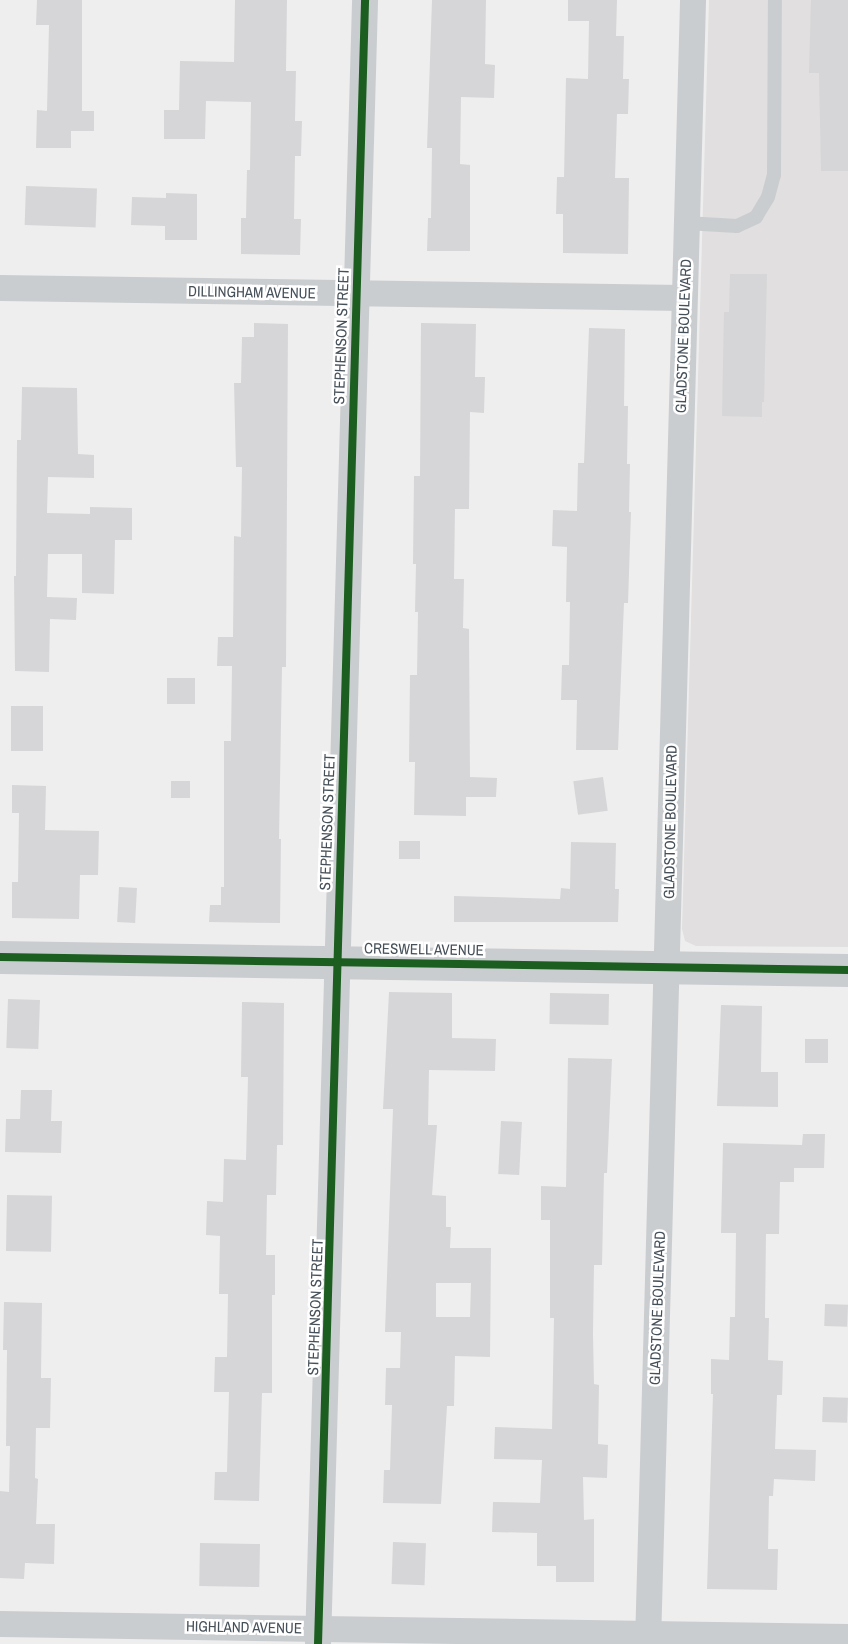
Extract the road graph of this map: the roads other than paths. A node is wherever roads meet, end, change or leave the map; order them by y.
1 (365, 0) edge
2 (693, 0) edge
3 (776, 0) edge
4 (686, 223) junction
5 (0, 288) edge
6 (356, 294) junction
7 (684, 298) junction
8 (0, 957) edge
9 (336, 961) junction
10 (666, 967) junction
11 (848, 970) edge
12 (0, 1624) edge
13 (319, 1636) edge
14 (848, 1637) edge
15 (648, 1639) edge

1 - 6 street, STEPHENSON STREET
2 - 4 street, GLADSTONE BOULEVARD
3 - 4 lane
4 - 7 street, GLADSTONE BOULEVARD
5 - 6 street, DILLINGHAM AVENUE
6 - 7 street, DILLINGHAM AVENUE
6 - 9 street, STEPHENSON STREET
7 - 10 street, GLADSTONE BOULEVARD
8 - 9 street, CRESWELL AVENUE
9 - 10 street, CRESWELL AVENUE
9 - 13 street, STEPHENSON STREET
10 - 11 street, CRESWELL AVENUE
10 - 15 street, GLADSTONE BOULEVARD
12 - 13 street, HIGHLAND AVENUE
13 - 15 street, HIGHLAND AVENUE
14 - 15 street, HIGHLAND AVENUE

